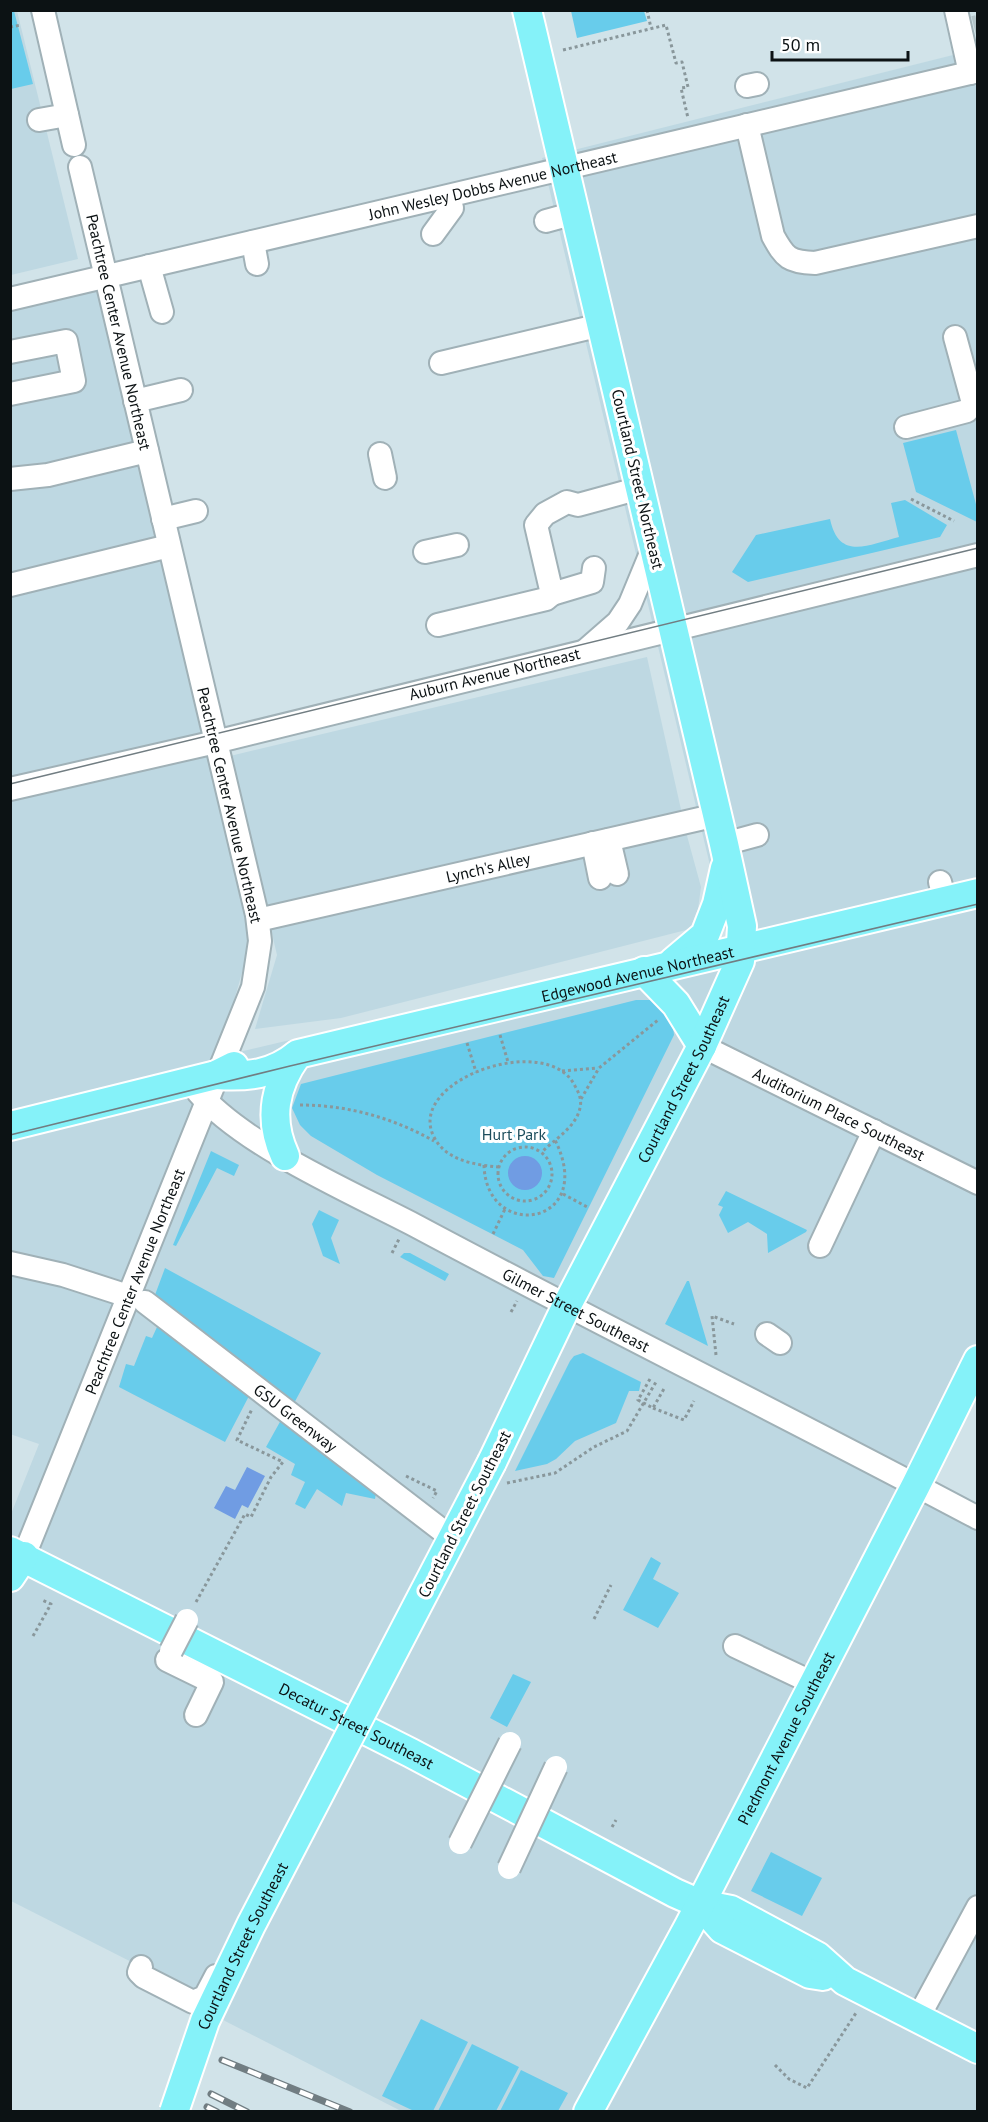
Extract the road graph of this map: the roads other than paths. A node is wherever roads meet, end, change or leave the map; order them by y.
1 (43, 10) edge
2 (527, 10) edge
3 (963, 22) edge
4 (974, 72) edge
5 (67, 115) junction
6 (39, 120) dead end
7 (747, 126) junction
8 (74, 145) dead end
9 (80, 167) dead end
10 (564, 168) junction
11 (452, 208) junction
12 (575, 213) junction
13 (546, 221) dead end
14 (978, 226) edge
15 (433, 234) dead end
16 (253, 242) junction
17 (257, 264) dead end
18 (149, 266) junction
19 (106, 277) junction
20 (10, 299) edge
21 (162, 312) dead end
22 (602, 325) junction
23 (955, 337) dead end
24 (10, 352) edge
25 (441, 363) dead end
26 (181, 390) dead end
27 (10, 394) edge
28 (135, 400) junction
29 (906, 427) dead end
30 (147, 452) junction
31 (380, 454) dead end
32 (386, 478) dead end
33 (10, 479) edge
34 (640, 488) junction
35 (196, 511) dead end
36 (163, 519) junction
37 (457, 545) dead end
38 (169, 546) junction
39 (654, 546) junction
40 (425, 552) dead end
41 (978, 555) edge
42 (594, 568) dead end
43 (10, 585) edge
44 (552, 594) junction
45 (438, 625) dead end
46 (673, 630) junction
47 (585, 651) junction
48 (217, 742) junction
49 (10, 789) edge
50 (717, 815) junction
51 (758, 836) dead end
52 (601, 842) junction
53 (726, 851) junction
54 (608, 876) dead end
55 (978, 893) edge
56 (258, 920) junction
57 (742, 948) junction
58 (656, 968) junction
59 (702, 1046) junction
60 (298, 1054) junction
61 (204, 1086) junction
62 (10, 1126) edge
63 (874, 1131) junction
64 (285, 1156) junction
65 (978, 1184) edge
66 (820, 1246) dead end
67 (10, 1263) edge
68 (137, 1299) junction
69 (567, 1305) junction
70 (978, 1360) edge
71 (492, 1476) junction
72 (916, 1485) junction
73 (978, 1518) edge
74 (448, 1535) junction
75 (15, 1562) edge
76 (187, 1620) road end
77 (735, 1646) dead end
78 (813, 1683) junction
79 (196, 1715) dead end
80 (349, 1723) junction
81 (510, 1743) dead end
82 (556, 1767) dead end
83 (460, 1843) dead end
84 (509, 1868) dead end
85 (700, 1904) junction
86 (978, 1907) edge
87 (141, 1967) dead end
88 (918, 2018) junction
89 (978, 2049) edge
90 (174, 2112) edge
91 (588, 2112) edge

1 - 5 street
2 - 10 main road, Courtland Street Northeast
3 - 4 street
4 - 7 street, John Wesley Dobbs Avenue Northeast
5 - 6 street
5 - 8 street
7 - 10 street, John Wesley Dobbs Avenue Northeast
7 - 14 street
9 - 19 street, Peachtree Center Avenue Northeast
10 - 11 street, John Wesley Dobbs Avenue Northeast
10 - 12 main road, Courtland Street Northeast
11 - 15 street
11 - 16 street, John Wesley Dobbs Avenue Northeast
12 - 13 street
12 - 22 main road, Courtland Street Northeast
16 - 17 street
16 - 18 street, John Wesley Dobbs Avenue Northeast
18 - 19 street, John Wesley Dobbs Avenue Northeast
18 - 21 street
19 - 20 street, John Wesley Dobbs Avenue Northeast
19 - 28 street, Peachtree Center Avenue Northeast
22 - 25 street
22 - 34 main road, Courtland Street Northeast
23 - 29 street
24 - 27 street
26 - 28 street
28 - 30 street, Peachtree Center Avenue Northeast
30 - 33 street
30 - 36 street, Peachtree Center Avenue Northeast
31 - 32 street
34 - 39 main road, Courtland Street Northeast
34 - 44 street
35 - 36 street
36 - 38 street, Peachtree Center Avenue Northeast
37 - 40 street
38 - 43 street
38 - 48 street, Peachtree Center Avenue Northeast
39 - 46 main road, Courtland Street Northeast
39 - 47 street
41 - 46 street, Auburn Avenue Northeast
42 - 44 street
44 - 45 street
46 - 47 street, Auburn Avenue Northeast
46 - 50 main road, Courtland Street Northeast
47 - 48 street, Auburn Avenue Northeast
48 - 49 street, Auburn Avenue Northeast
48 - 56 street, Peachtree Center Avenue Northeast
50 - 52 street, Lynch's Alley
50 - 53 main road, Courtland Street Northeast
51 - 53 street
52 - 54 street
52 - 56 street, Lynch's Alley
53 - 57 main road, Courtland Street Northeast
53 - 58 main road
55 - 57 main road, Edgewood Avenue Northeast
56 - 61 street, Peachtree Center Avenue Northeast
57 - 58 main road, Edgewood Avenue Northeast
57 - 59 main road, Courtland Street Southeast
58 - 59 main road
58 - 60 main road, Edgewood Avenue Northeast
59 - 63 street, Auditorium Place Southeast
59 - 69 main road, Courtland Street Southeast
60 - 61 main road, Edgewood Avenue Northeast
60 - 64 main road
61 - 62 main road, Edgewood Avenue Northeast
61 - 64 street, Gilmer Street Southeast
61 - 68 street, Peachtree Center Avenue Northeast
63 - 65 street, Auditorium Place Southeast
63 - 66 street
64 - 69 street, Gilmer Street Southeast
67 - 68 street, GSU Greenway
68 - 74 street, GSU Greenway
68 - 75 street, Peachtree Center Avenue Northeast
69 - 71 main road, Courtland Street Southeast
69 - 72 street, Gilmer Street Southeast
70 - 72 main road, Piedmont Avenue Southeast
71 - 74 street
71 - 90 main road, Courtland Street Southeast, bridge
72 - 73 street, Gilmer Street Southeast
72 - 78 main road, Piedmont Avenue Southeast
74 - 80 street
75 - 80 main road, Decatur Street Southeast
76 - 79 street, bridge
77 - 78 street
78 - 85 main road, Piedmont Avenue Southeast
80 - 85 main road, Decatur Street Southeast
80 - 87 street
81 - 83 street, bridge
82 - 84 street, bridge
85 - 88 main road, Decatur Street Southeast
85 - 91 main road, Piedmont Avenue Southeast
86 - 88 street
88 - 89 main road, Decatur Street Southeast

